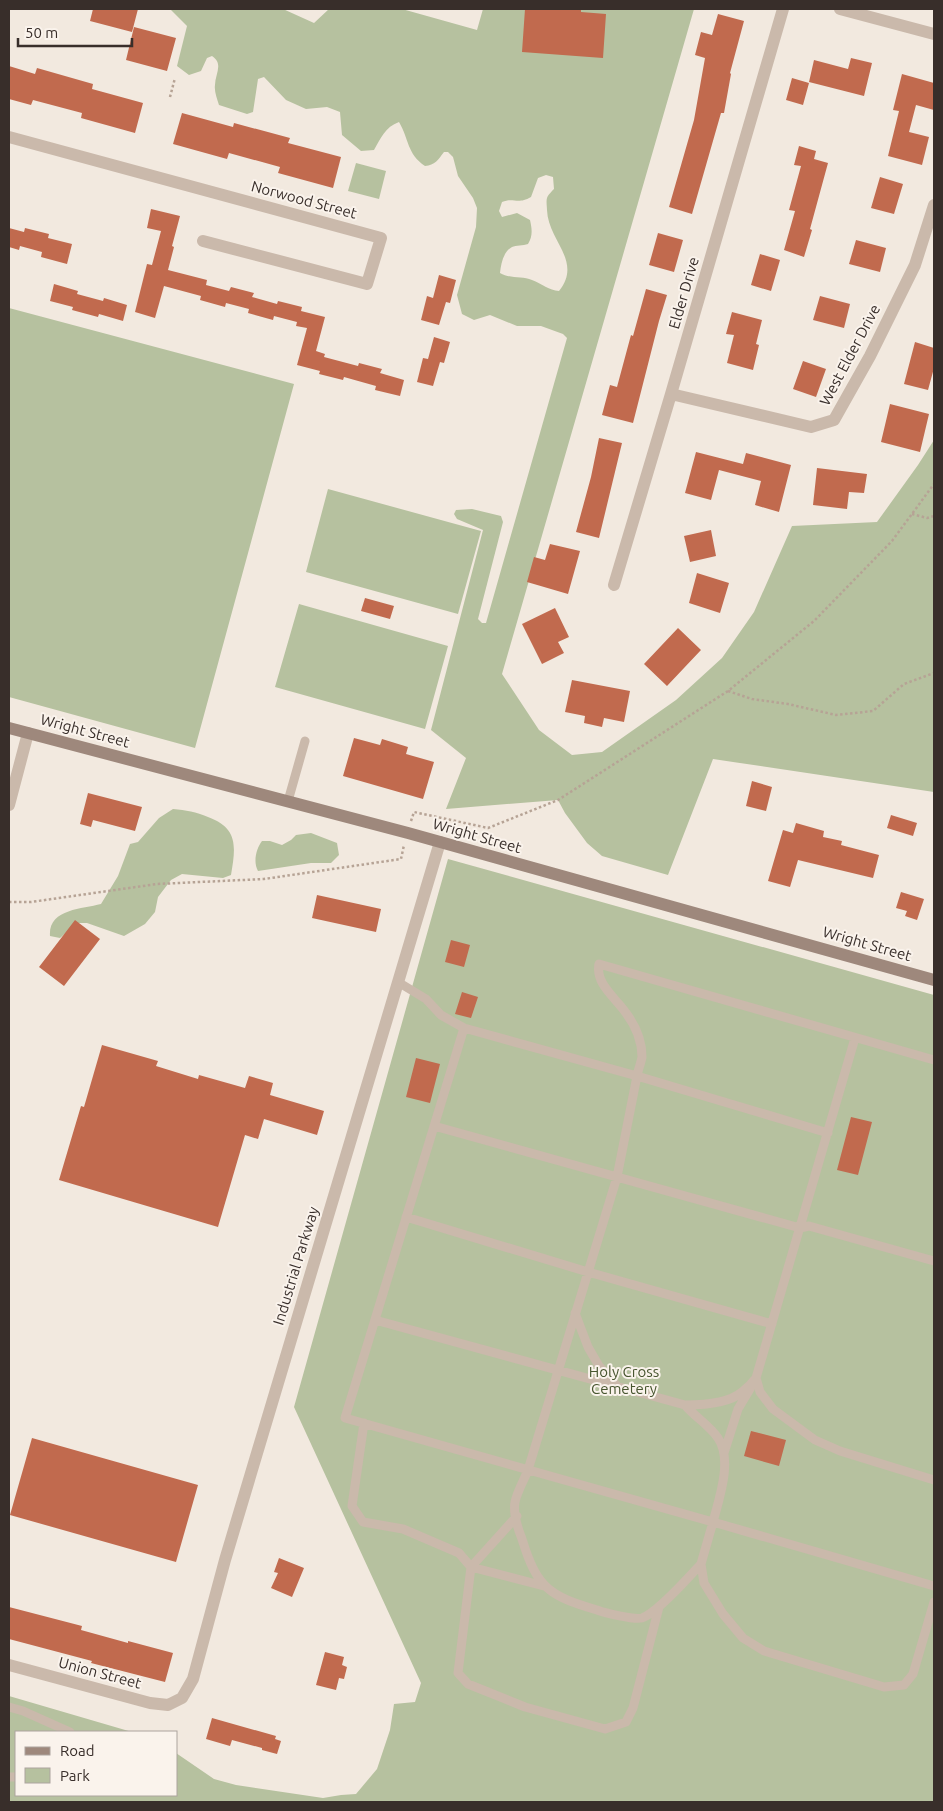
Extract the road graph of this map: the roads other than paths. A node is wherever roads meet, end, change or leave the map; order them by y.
1 (782, 9) edge
2 (840, 9) edge
3 (934, 34) edge
4 (9, 137) edge
5 (934, 206) edge
6 (202, 241) dead end
7 (671, 394) junction
8 (614, 585) dead end
9 (9, 728) edge
10 (28, 733) junction
11 (305, 741) dead end
12 (288, 801) junction
13 (9, 805) edge
14 (440, 842) junction
15 (934, 980) edge
16 (398, 982) junction
17 (464, 1028) junction
18 (856, 1038) junction
19 (934, 1060) edge
20 (637, 1076) junction
21 (434, 1126) junction
22 (828, 1133) junction
23 (616, 1176) junction
24 (406, 1218) junction
25 (800, 1228) junction
26 (934, 1261) edge
27 (588, 1272) junction
28 (575, 1312) junction
29 (375, 1320) junction
30 (772, 1324) junction
31 (558, 1370) junction
32 (756, 1378) junction
33 (618, 1387) junction
34 (684, 1405) junction
35 (364, 1423) junction
36 (724, 1453) junction
37 (528, 1470) junction
38 (934, 1480) edge
39 (517, 1516) junction
40 (713, 1522) junction
41 (701, 1564) junction
42 (471, 1567) junction
43 (544, 1586) junction
44 (934, 1586) edge
45 (934, 1602) edge
46 (659, 1606) junction
47 (9, 1665) edge
48 (182, 1698) joint
49 (9, 1707) edge
50 (68, 1731) edge

1 - 7 street, Elder Drive
2 - 3 street
4 - 6 street, Norwood Street
5 - 7 street, West Elder Drive
7 - 8 street, Elder Drive
9 - 10 main road, Wright Street
10 - 12 main road, Wright Street
10 - 13 street
11 - 12 lane
12 - 14 main road, Wright Street
14 - 15 main road, Wright Street
14 - 16 street, Industrial Parkway
16 - 17 lane
16 - 48 street, Industrial Parkway
17 - 20 lane
17 - 21 lane
18 - 19 lane
18 - 20 lane
18 - 22 lane
20 - 22 lane
20 - 23 lane
21 - 23 lane
21 - 24 lane
22 - 25 lane
23 - 25 lane
23 - 27 lane
24 - 27 lane
24 - 29 lane
25 - 26 lane
25 - 30 lane
27 - 28 lane
27 - 30 lane
28 - 31 lane
28 - 33 lane
29 - 31 lane
29 - 35 lane
30 - 32 lane
31 - 33 lane
31 - 37 lane
32 - 34 lane
32 - 36 lane
32 - 38 lane
33 - 34 lane
34 - 36 lane
35 - 37 lane
35 - 42 lane
36 - 40 lane
37 - 39 lane
37 - 40 lane
39 - 42 lane
39 - 43 lane
40 - 41 lane
40 - 44 lane
41 - 45 lane
41 - 46 lane
42 - 43 lane
42 - 46 lane
43 - 46 lane
47 - 48 street, Union Street
49 - 50 lane

